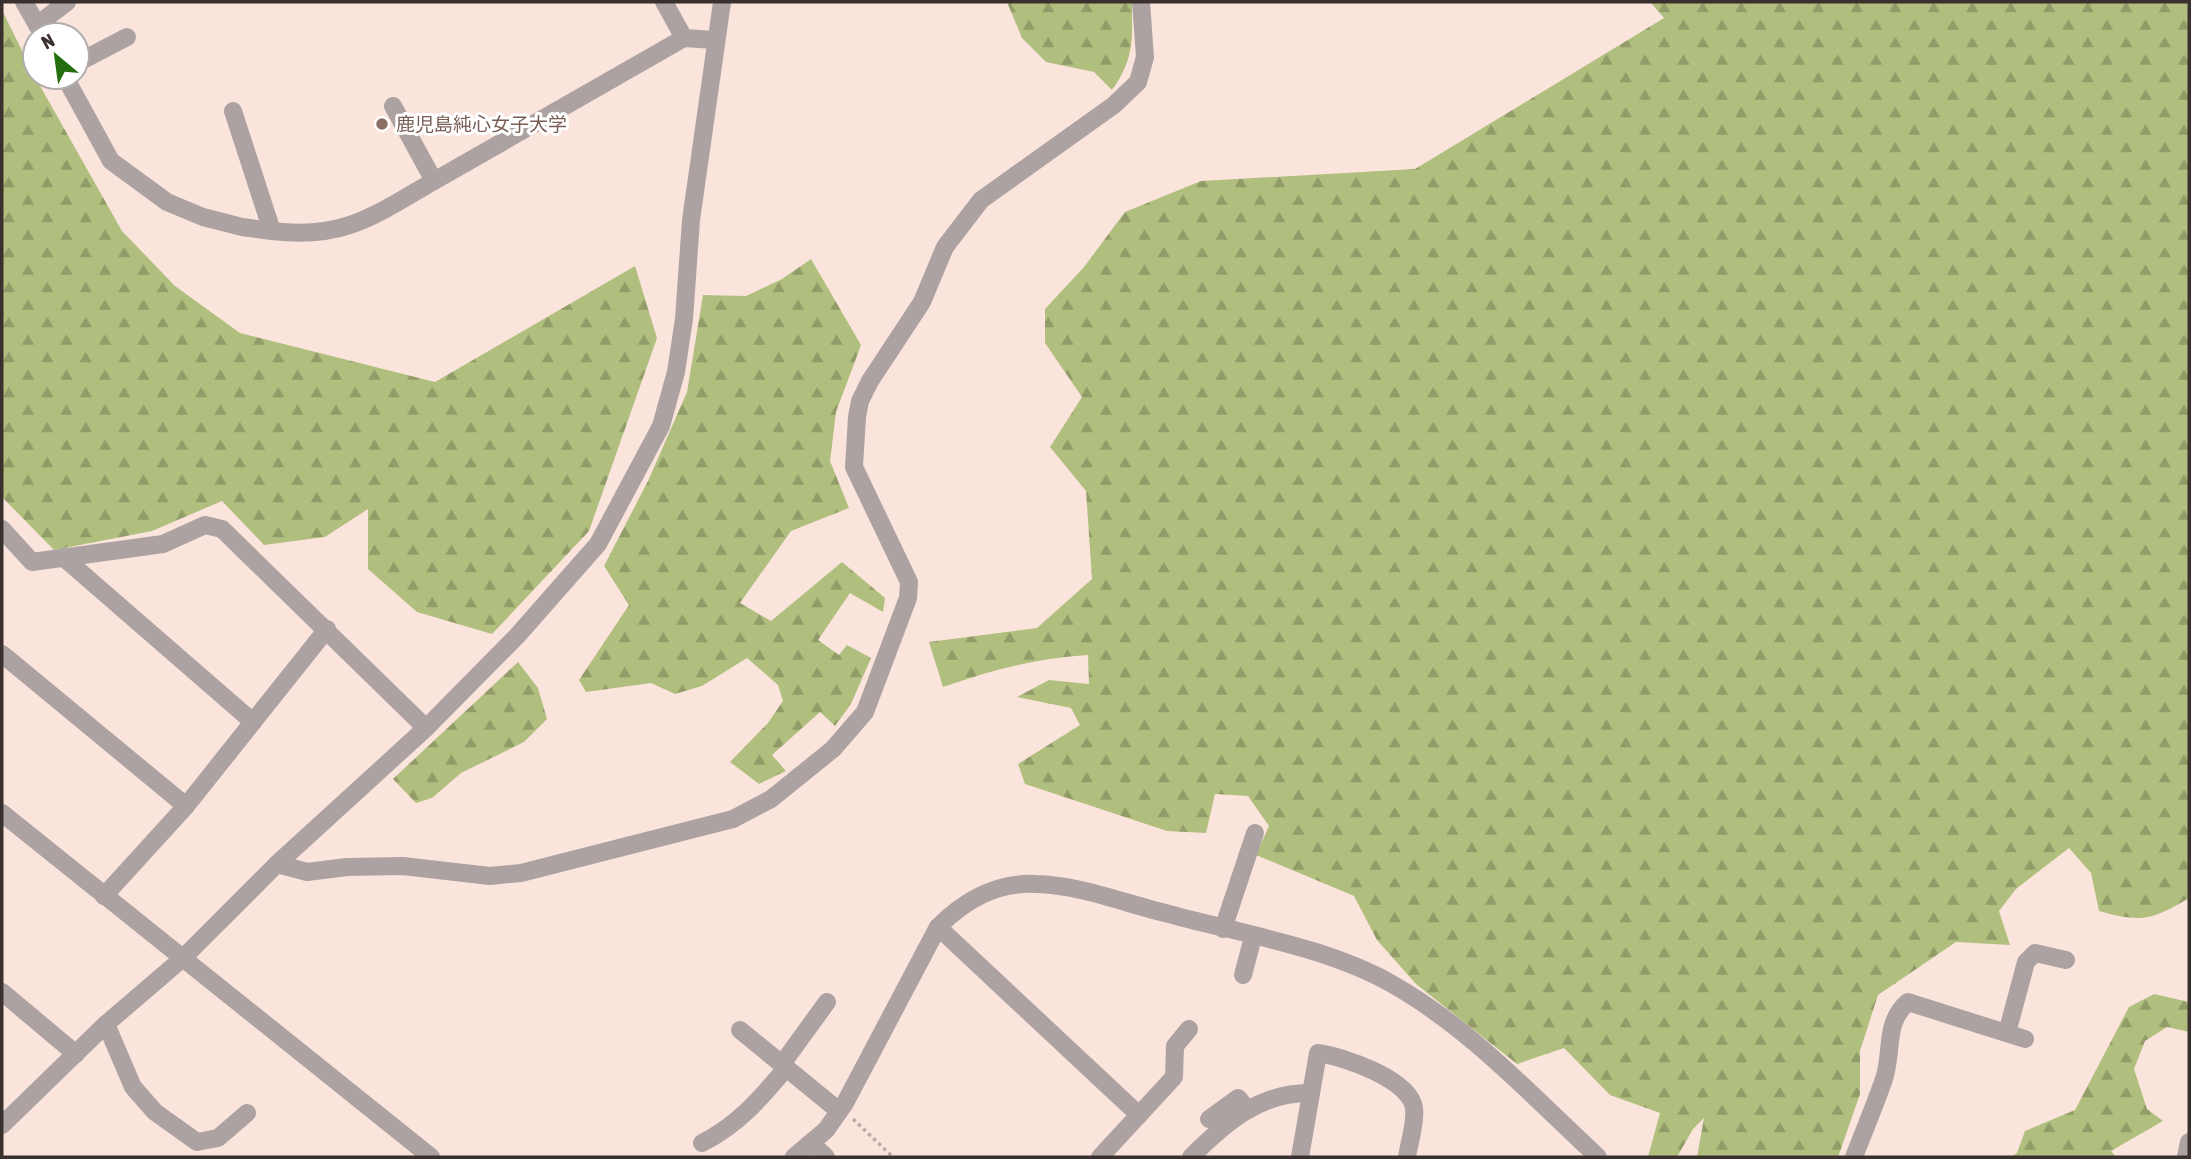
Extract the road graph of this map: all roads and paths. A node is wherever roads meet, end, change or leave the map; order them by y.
1 (24, 2) edge
2 (67, 2) edge
3 (664, 2) edge
4 (722, 2) edge
5 (1141, 2) edge
6 (35, 21) edge
7 (49, 21) edge
8 (127, 37) dead end
9 (684, 38) junction
10 (715, 40) junction
11 (91, 56) edge
12 (73, 91) edge
13 (393, 106) dead end
14 (233, 111) dead end
15 (434, 181) junction
16 (272, 230) junction
17 (2, 529) edge
18 (64, 557) junction
19 (327, 629) junction
20 (2, 654) edge
21 (253, 722) junction
22 (426, 728) junction
23 (186, 806) junction
24 (2, 813) edge
25 (1255, 833) dead end
26 (277, 864) junction
27 (104, 896) junction
28 (938, 927) junction
29 (1223, 929) junction
30 (1253, 937) junction
31 (183, 958) junction
32 (2066, 960) dead end
33 (1243, 975) dead end
34 (2, 992) edge
35 (827, 1002) dead end
36 (106, 1024) junction
37 (1189, 1029) dead end
38 (740, 1030) dead end
39 (2007, 1033) junction
40 (2025, 1039) dead end
41 (76, 1054) junction
42 (784, 1066) junction
43 (1311, 1093) junction
44 (841, 1110) junction
45 (1248, 1110) junction
46 (247, 1113) dead end
47 (1139, 1115) junction
48 (1209, 1119) dead end
49 (2, 1125) edge
50 (2189, 1142) edge
51 (702, 1143) dead end
52 (811, 1143) junction
53 (431, 1157) edge
54 (794, 1157) edge
55 (826, 1157) edge
56 (893, 1157) edge
57 (1100, 1157) edge
58 (1191, 1157) edge
59 (1300, 1157) edge
60 (1407, 1157) edge
61 (1598, 1157) edge
62 (1854, 1157) edge
63 (2186, 1157) edge

1 - 6 street
2 - 7 street
3 - 9 street
4 - 10 street
5 - 26 street
8 - 11 street
9 - 10 street
9 - 15 street
10 - 22 street
12 - 16 street
13 - 15 street
14 - 16 street
15 - 16 street
17 - 18 street
18 - 19 street
18 - 21 street
19 - 21 street
19 - 22 street
20 - 23 street
21 - 23 street
22 - 26 street
23 - 27 street
24 - 27 street
25 - 29 street
26 - 31 street
27 - 31 street
28 - 29 street
28 - 44 street
28 - 47 street
29 - 30 street
30 - 33 street
30 - 61 street
31 - 36 street
31 - 53 street
32 - 39 street
34 - 41 street
35 - 42 street
36 - 41 street
36 - 46 street
37 - 47 street
38 - 42 street
39 - 40 street
39 - 62 street
41 - 49 street
42 - 44 street
42 - 51 street
43 - 45 street
43 - 59 street
43 - 60 street
44 - 52 street
44 - 56 path
45 - 48 street
45 - 58 street
47 - 57 street
50 - 63 street
52 - 54 street
52 - 55 street

